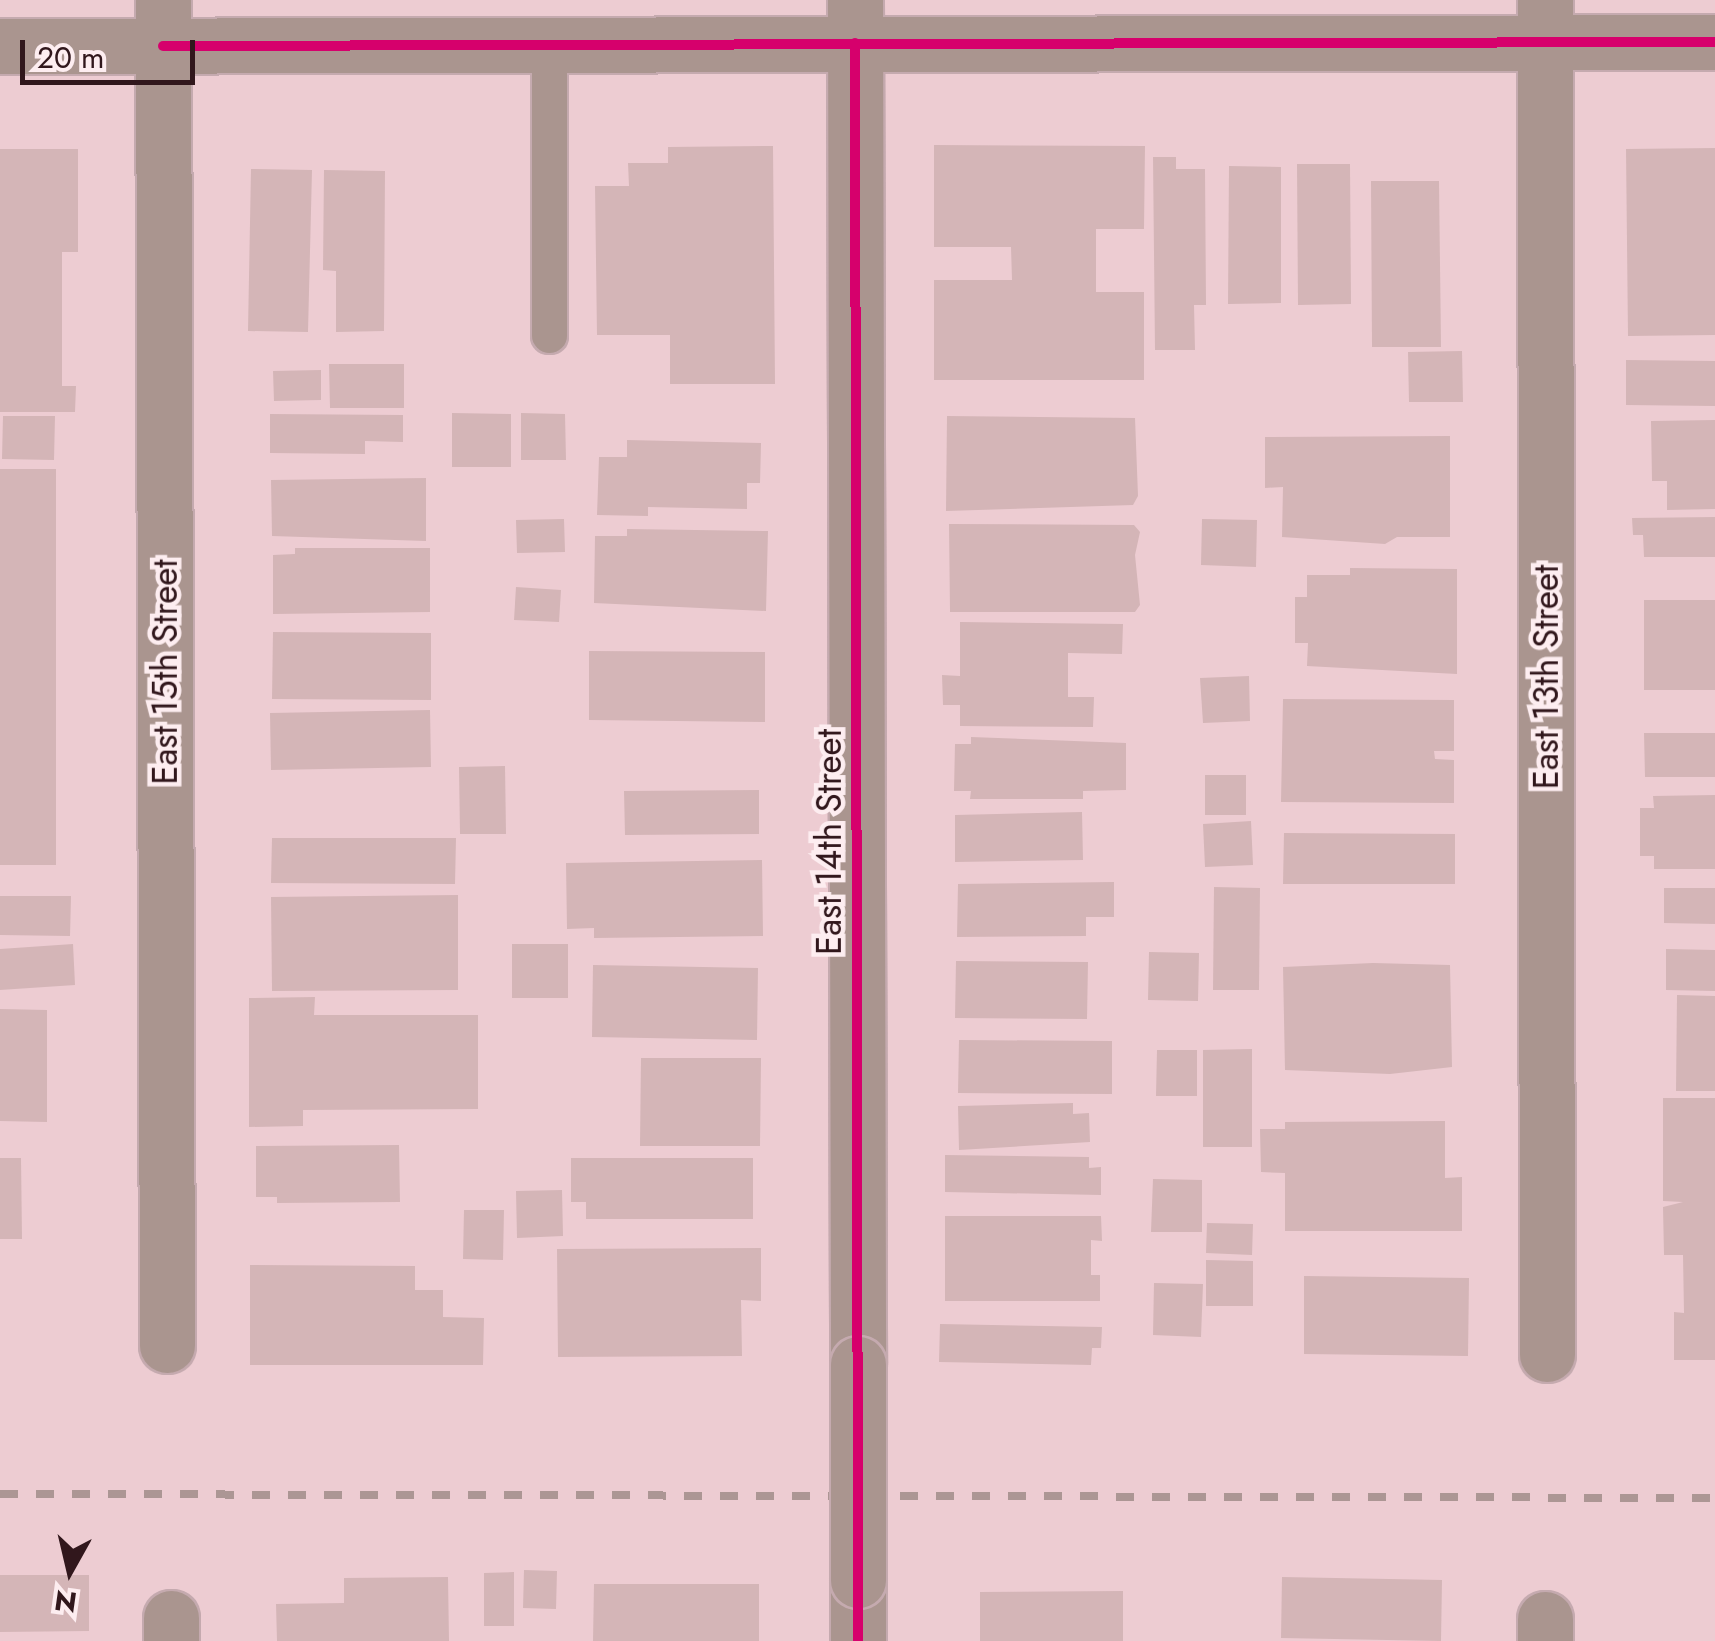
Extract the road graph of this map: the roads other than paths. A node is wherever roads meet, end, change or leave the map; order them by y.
1 (1545, 21) edge
2 (855, 22) edge
3 (163, 23) edge
4 (1715, 42) edge
5 (549, 44) junction
6 (0, 46) edge
7 (549, 335) dead end
8 (167, 1344) dead end
9 (1548, 1354) dead end
10 (858, 1641) edge

1 - 2 street
1 - 4 street
1 - 9 street, East 13th Street
2 - 5 street
2 - 10 street, East 14th Street, bridge
3 - 5 street
3 - 6 street
3 - 8 street, East 15th Street
5 - 7 lane

